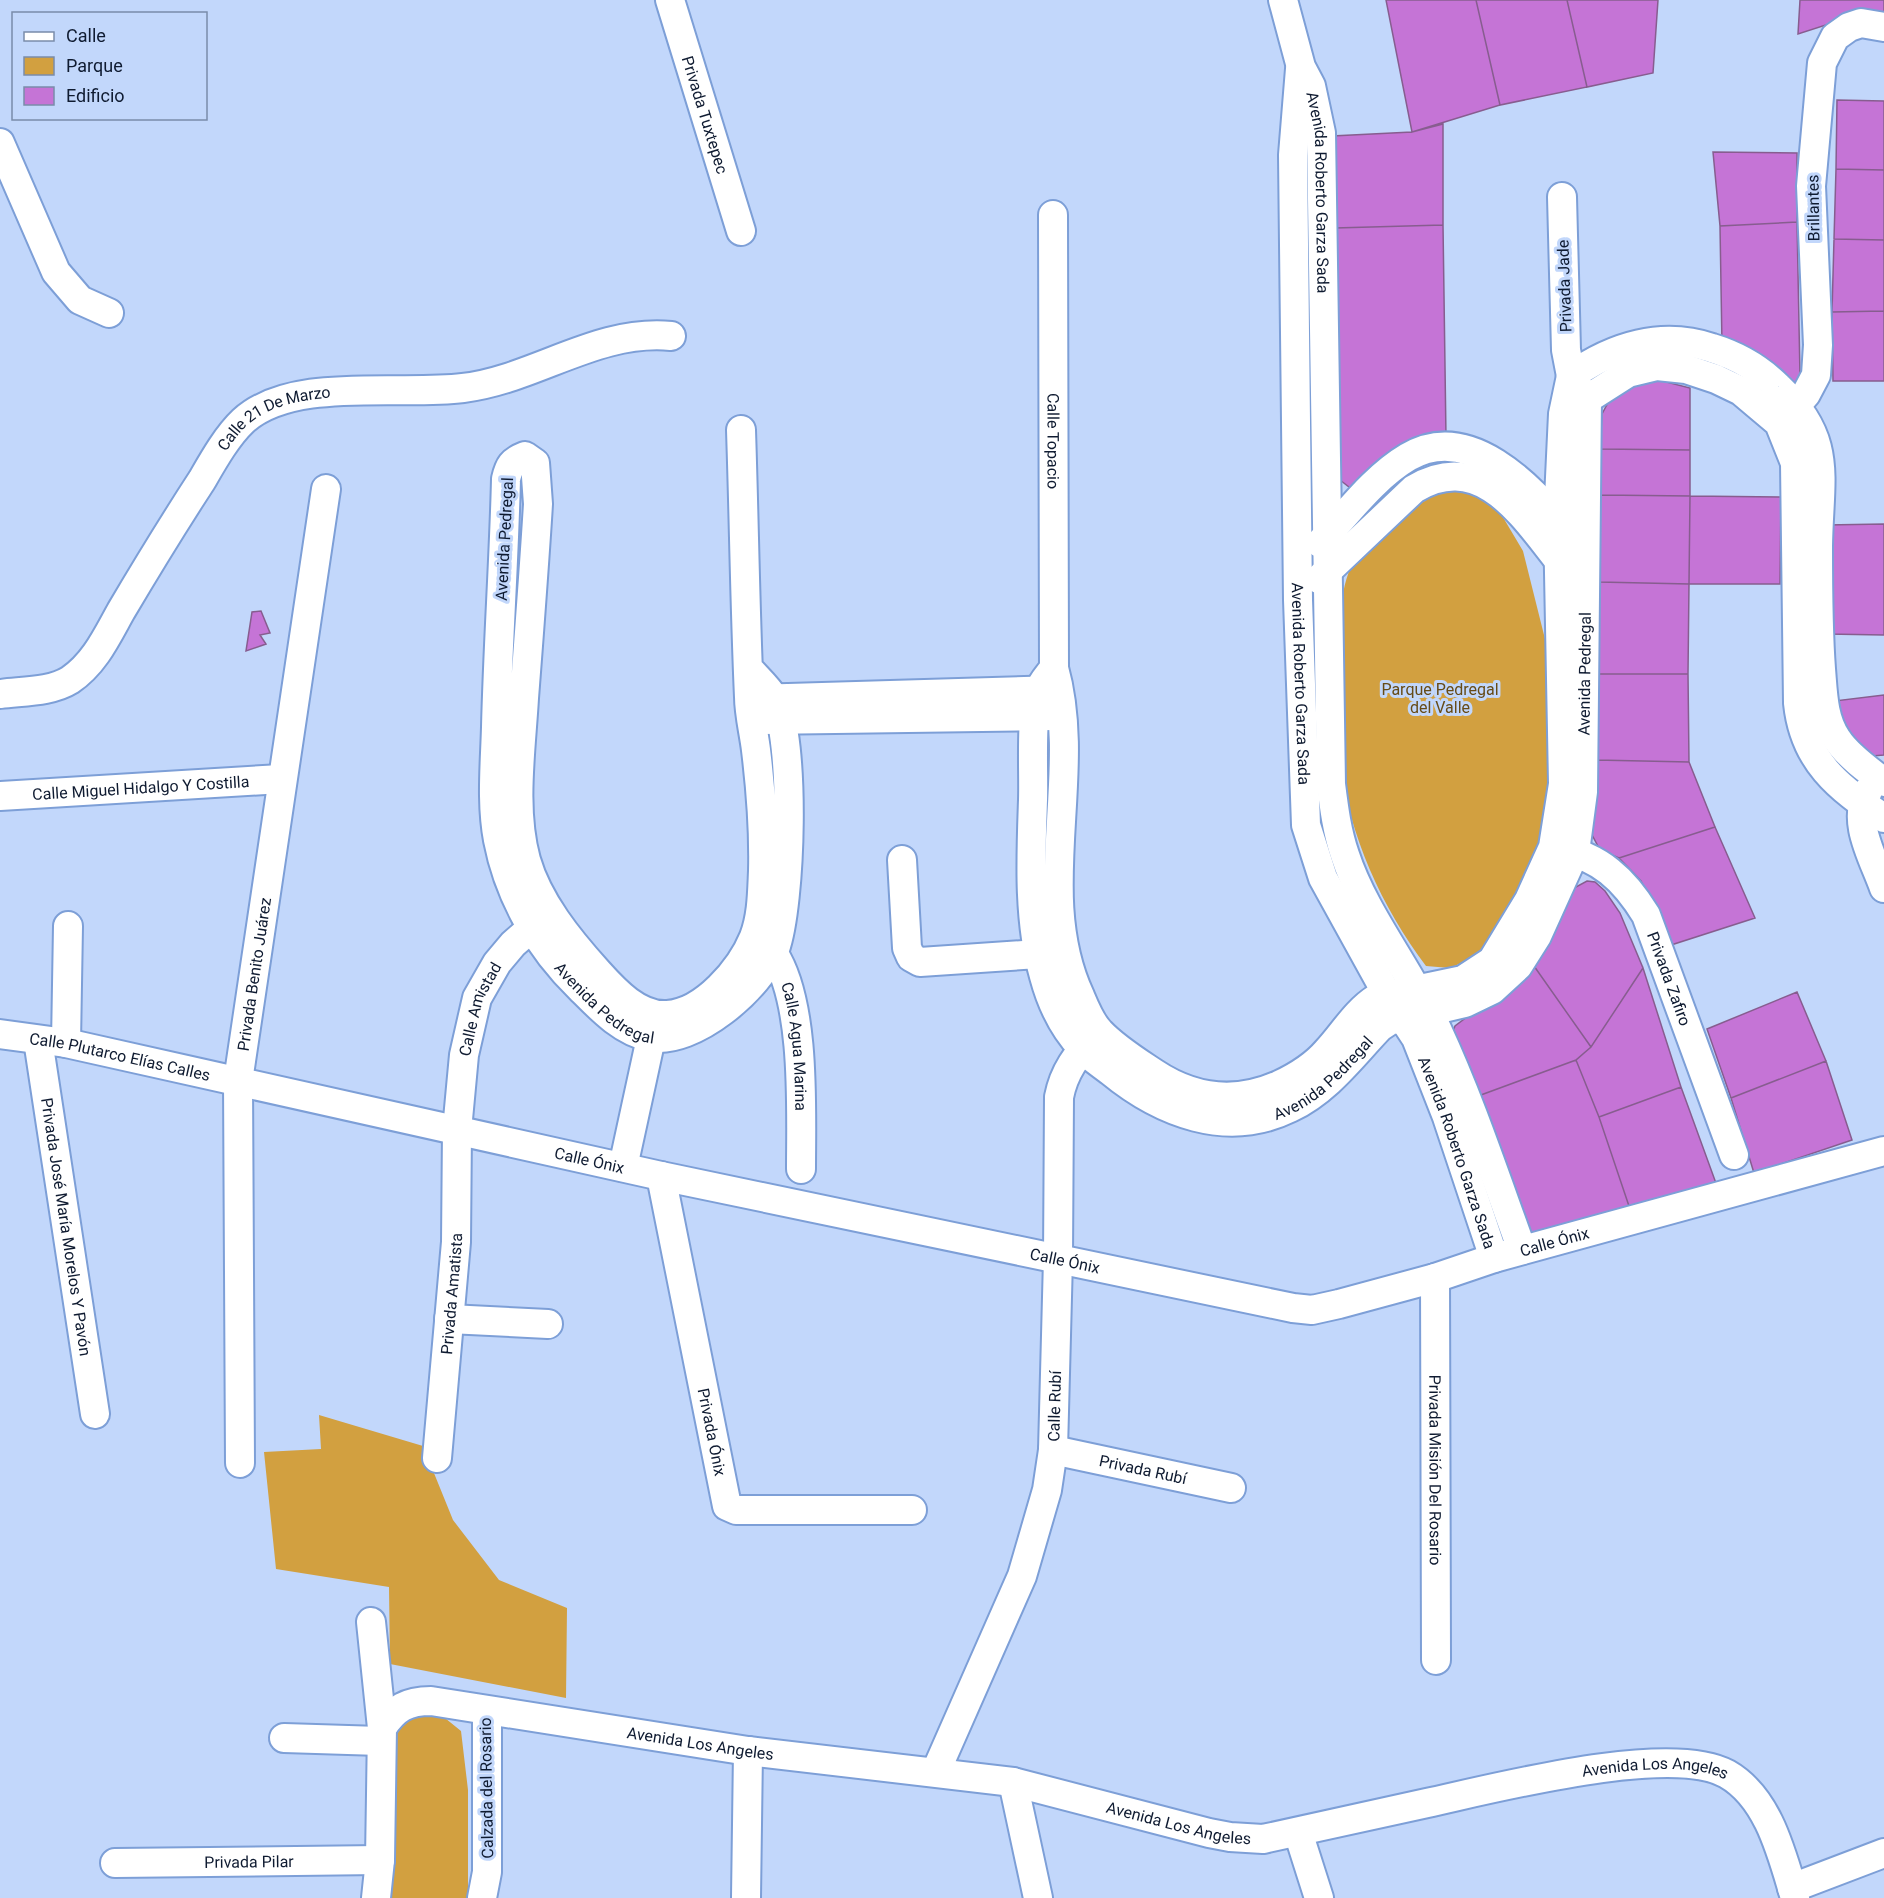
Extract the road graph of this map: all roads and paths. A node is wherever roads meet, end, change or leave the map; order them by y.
1 (670, 0) edge
2 (1283, 0) edge
3 (1884, 27) edge
4 (1301, 67) junction
5 (0, 143) edge
6 (1562, 197) dead end
7 (1053, 215) dead end
8 (741, 231) dead end
9 (109, 313) dead end
10 (671, 336) dead end
11 (1571, 375) junction
12 (1575, 407) junction
13 (1788, 414) junction
14 (741, 430) dead end
15 (326, 489) dead end
16 (1558, 520) junction
17 (1328, 535) junction
18 (1573, 557) junction
19 (1299, 566) junction
20 (1326, 572) junction
21 (1298, 600) junction
22 (0, 694) edge
23 (1050, 696) junction
24 (764, 709) junction
25 (281, 779) junction
26 (1880, 779) edge
27 (0, 796) edge
28 (1873, 811) edge
29 (1564, 849) junction
30 (902, 860) dead end
31 (1884, 888) edge
32 (541, 920) junction
33 (69, 926) dead end
34 (763, 945) junction
35 (1038, 954) junction
36 (1387, 994) junction
37 (1417, 1007) junction
38 (0, 1034) edge
39 (651, 1038) junction
40 (38, 1040) junction
41 (1090, 1040) junction
42 (66, 1043) junction
43 (238, 1081) junction
44 (457, 1130) junction
45 (1884, 1151) edge
46 (1734, 1155) dead end
47 (623, 1167) junction
48 (801, 1169) dead end
49 (661, 1176) junction
50 (1522, 1250) junction
51 (1494, 1258) junction
52 (1059, 1259) junction
53 (1434, 1278) junction
54 (449, 1319) junction
55 (548, 1324) dead end
56 (95, 1414) dead end
57 (1053, 1450) junction
58 (437, 1458) dead end
59 (240, 1463) dead end
60 (1231, 1488) dead end
61 (912, 1509) dead end
62 (371, 1622) dead end
63 (1436, 1660) dead end
64 (487, 1711) junction
65 (381, 1735) junction
66 (284, 1738) dead end
67 (748, 1751) junction
68 (936, 1771) junction
69 (1013, 1782) junction
70 (1298, 1832) junction
71 (1884, 1853) edge
72 (380, 1860) junction
73 (115, 1863) dead end
74 (1794, 1893) edge
75 (376, 1898) edge
76 (482, 1898) edge
77 (746, 1898) edge
78 (1038, 1898) edge
79 (1319, 1898) edge

1 - 8 street, Privada Tuxtepec
2 - 4 street, Avenida Roberto Garza Sada
3 - 13 street, Brillantes
4 - 17 street, Avenida Roberto Garza Sada
4 - 19 street, Avenida Roberto Garza Sada
5 - 9 street
6 - 11 street, Privada Jade
7 - 23 street, Calle Topacio
10 - 22 street, Calle 21 De Marzo
11 - 12 street, Privada Jade
11 - 13 street
12 - 13 street
12 - 16 street, Avenida Pedregal
12 - 18 street, Avenida Pedregal
13 - 26 street
13 - 28 street
14 - 24 street
15 - 25 street, Privada Benito Juárez
16 - 17 street
16 - 18 street, Avenida Pedregal
17 - 19 street
17 - 20 street, Avenida Roberto Garza Sada
18 - 20 street, Avenida Pedregal
18 - 29 street, Avenida Pedregal
18 - 29 street, Avenida Pedregal
19 - 21 street, Avenida Roberto Garza Sada
20 - 21 street, Avenida Pedregal
20 - 37 street, Avenida Roberto Garza Sada
21 - 36 street, Avenida Roberto Garza Sada
23 - 24 street
23 - 35 street, Avenida Pedregal
23 - 41 street, Avenida Pedregal
24 - 34 street, Avenida Pedregal
25 - 27 street, Calle Miguel Hidalgo Y Costilla
25 - 43 street, Privada Benito Juárez
26 - 28 street
28 - 31 street
29 - 37 street, Avenida Pedregal
29 - 46 street, Privada Zafiro
30 - 35 street
32 - 32 street, Avenida Pedregal
32 - 34 street, Avenida Pedregal
32 - 39 street, Avenida Pedregal
32 - 44 street, Calle Amistad
33 - 42 street
34 - 39 street, Avenida Pedregal
34 - 48 street, Calle Agua Marina
35 - 41 street, Avenida Pedregal
36 - 37 street, Avenida Roberto Garza Sada
36 - 41 street, Avenida Pedregal
37 - 41 street, Avenida Pedregal
37 - 50 street, Avenida Roberto Garza Sada
37 - 51 street, Avenida Roberto Garza Sada
38 - 40 street, Calle Plutarco Elías Calles
39 - 47 street
40 - 42 street, Calle Plutarco Elías Calles
40 - 56 street, Privada José María Morelos Y Pavón
41 - 52 street, Calle Rubí
42 - 43 street, Calle Plutarco Elías Calles
43 - 44 street, Calle Ónix
43 - 59 street, Privada Benito Juárez
44 - 47 street, Calle Ónix
44 - 54 street, Privada Amatista
45 - 50 street, Calle Ónix
47 - 49 street, Calle Ónix
49 - 52 street, Calle Ónix
49 - 61 street, Privada Ónix
50 - 51 street, Calle Ónix
51 - 53 street, Calle Ónix
52 - 53 street, Calle Ónix
52 - 57 street, Calle Rubí
53 - 63 street, Privada Misión Del Rosario
54 - 55 street
54 - 58 street, Privada Amatista
57 - 60 street, Privada Rubí
57 - 68 street, Calle Rubí
62 - 65 street
64 - 65 street, Calzada del Rosario
64 - 67 street, Avenida Los Angeles
64 - 76 street, Calzada del Rosario
65 - 66 street
65 - 72 street
67 - 68 street, Avenida Los Angeles
67 - 77 street
68 - 69 street, Avenida Los Angeles
69 - 70 street, Avenida Los Angeles
69 - 78 street
70 - 74 street, Avenida Los Angeles
70 - 79 street
71 - 74 street
72 - 73 street, Privada Pilar
72 - 75 street

